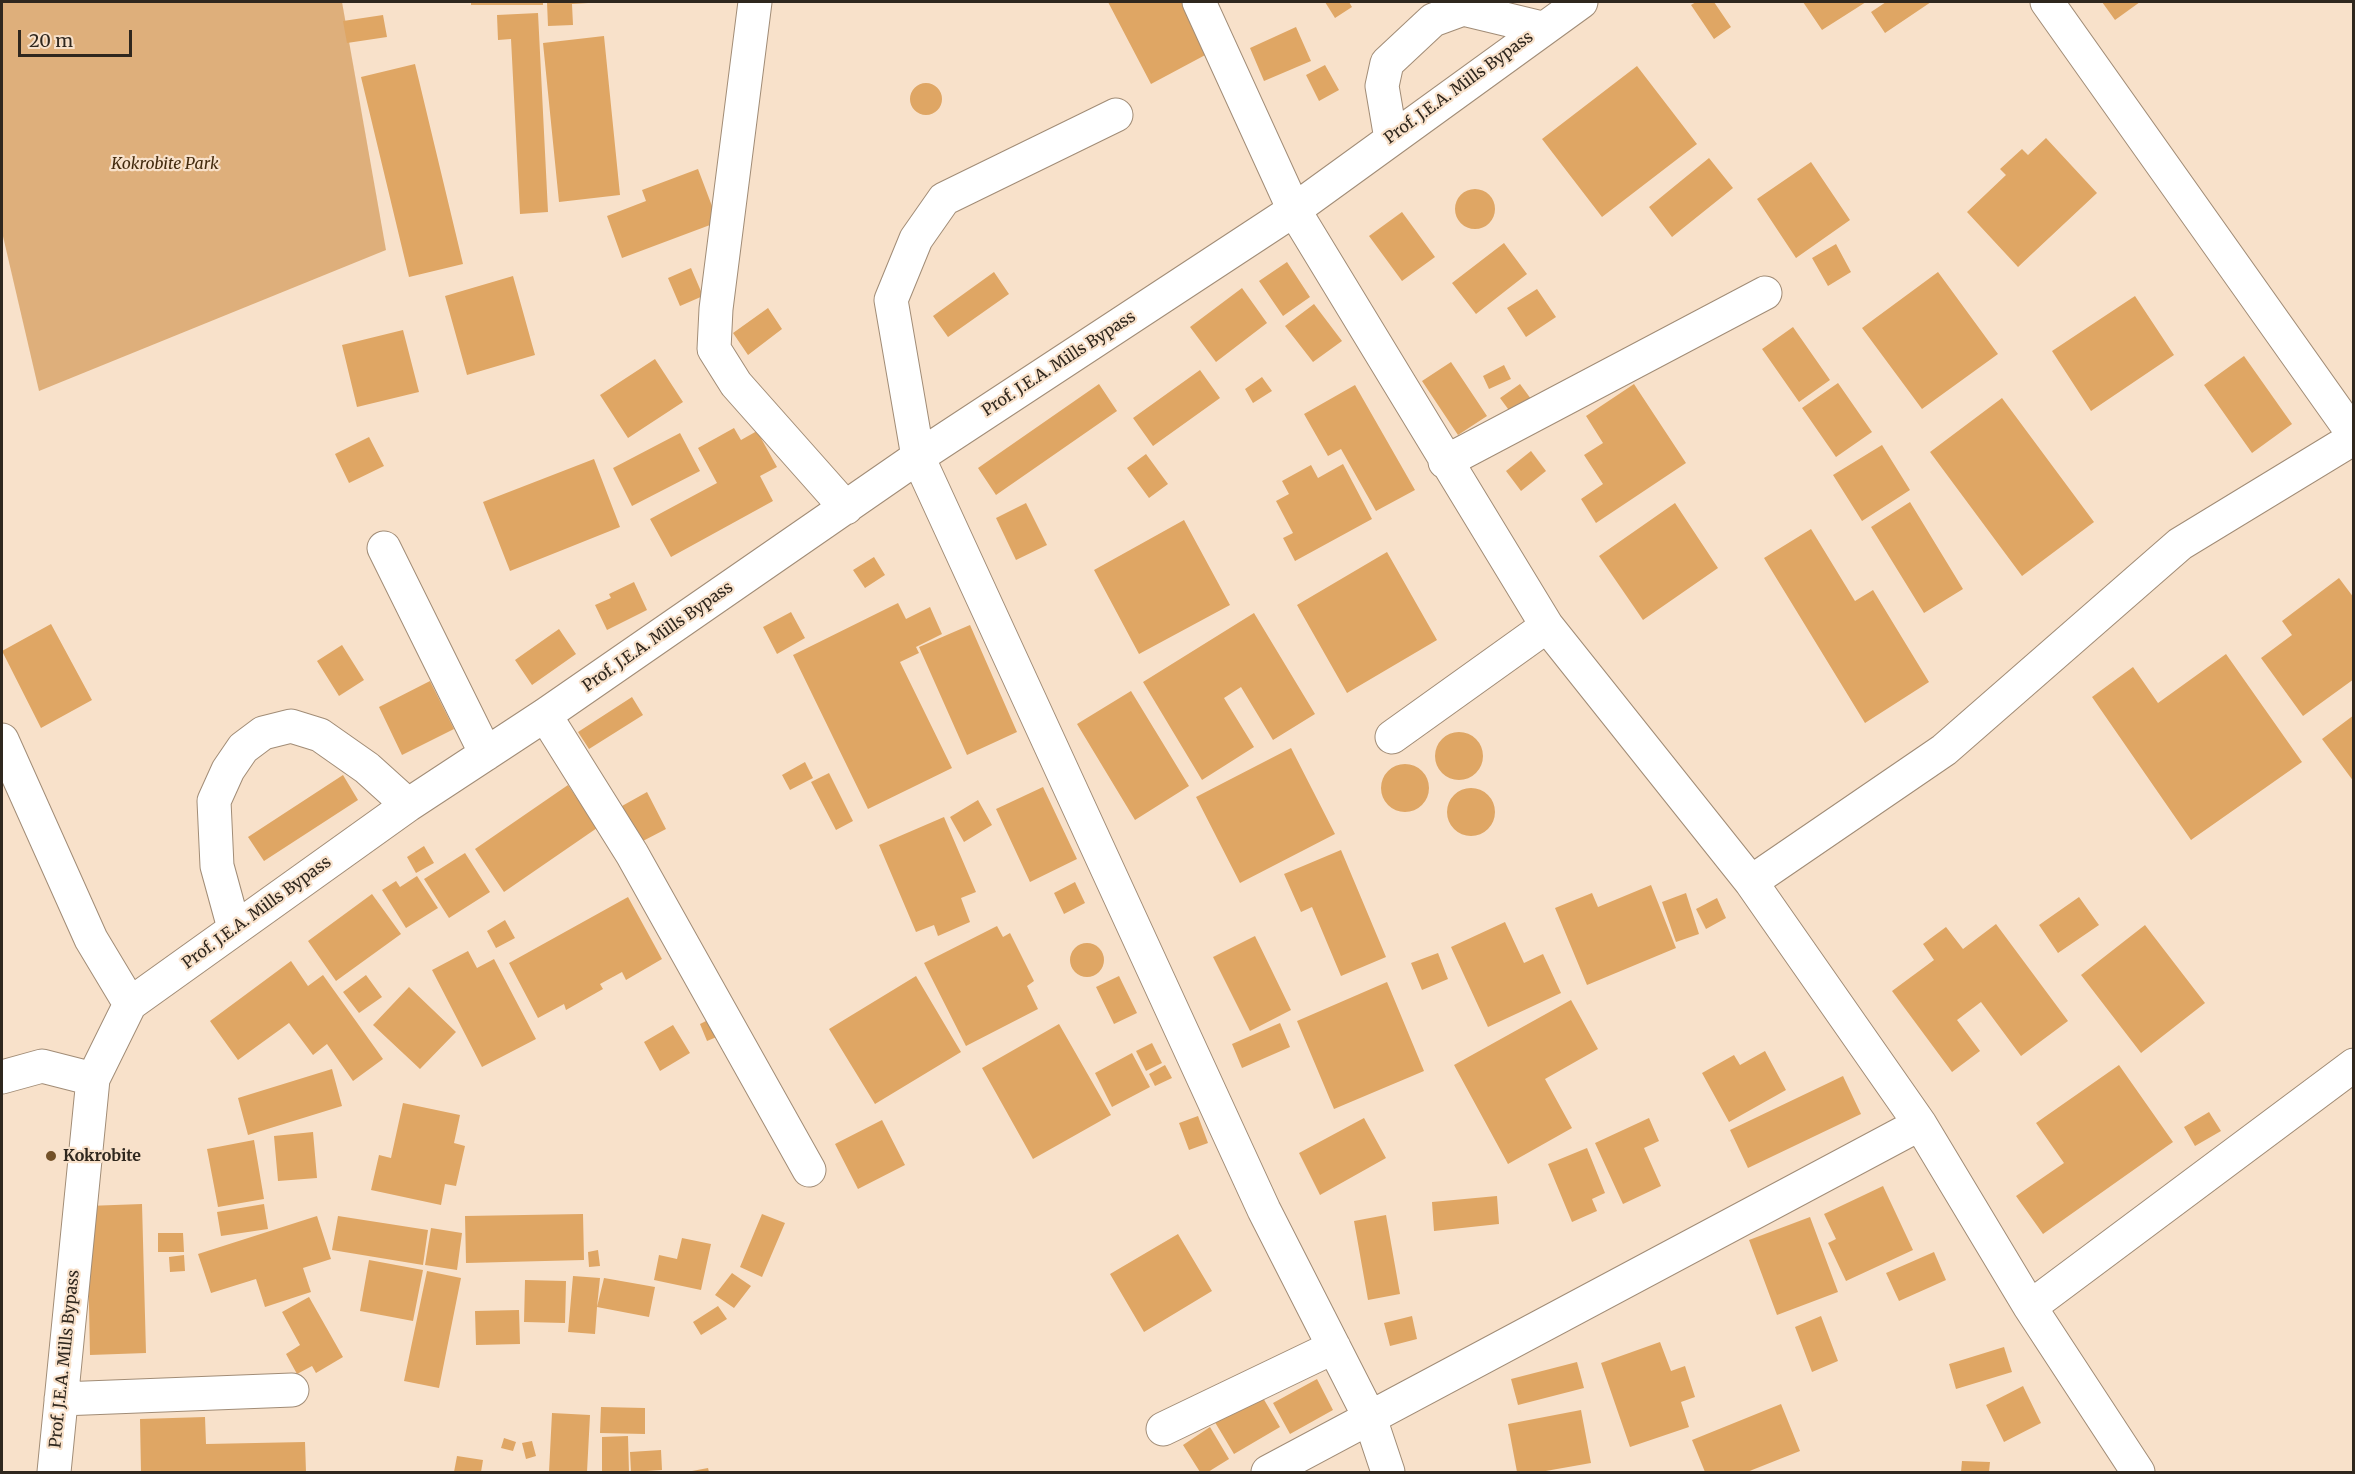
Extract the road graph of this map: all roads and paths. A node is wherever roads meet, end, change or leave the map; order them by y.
1 (755, 2) edge
2 (1199, 2) edge
3 (1581, 2) edge
4 (2047, 2) edge
5 (1542, 28) junction
6 (1116, 115) dead end
7 (1391, 139) junction
8 (1294, 210) junction
9 (1765, 292) dead end
10 (2354, 436) edge
11 (918, 457) junction
12 (1445, 462) junction
13 (846, 508) junction
14 (384, 548) dead end
15 (1547, 626) junction
16 (545, 715) junction
17 (1392, 737) dead end
18 (2, 740) edge
19 (486, 754) junction
20 (408, 805) junction
21 (1751, 882) junction
22 (234, 928) junction
23 (130, 1004) junction
24 (2354, 1065) edge
25 (2, 1077) edge
26 (93, 1079) junction
27 (1920, 1124) junction
28 (809, 1170) dead end
29 (2030, 1307) junction
30 (1334, 1347) junction
31 (292, 1390) dead end
32 (61, 1399) junction
33 (1370, 1418) junction
34 (1163, 1429) dead end
35 (54, 1473) edge
36 (1268, 1473) edge
37 (1388, 1473) edge
38 (2138, 1473) edge

1 - 13 street
2 - 8 street
3 - 5 street, Prof. J.E.A. Mills Bypass
4 - 10 street
5 - 7 street, Prof. J.E.A. Mills Bypass
5 - 7 street
6 - 11 street
7 - 8 street, Prof. J.E.A. Mills Bypass
8 - 11 street, Prof. J.E.A. Mills Bypass
8 - 12 street
9 - 12 street
10 - 21 street
11 - 13 street, Prof. J.E.A. Mills Bypass
11 - 30 street
12 - 15 street
13 - 16 street, Prof. J.E.A. Mills Bypass
14 - 19 street
15 - 17 street
15 - 21 street
16 - 19 street, Prof. J.E.A. Mills Bypass
16 - 28 street
18 - 23 street
19 - 20 street, Prof. J.E.A. Mills Bypass
20 - 22 street, Prof. J.E.A. Mills Bypass
20 - 22 street
21 - 27 street
22 - 23 street, Prof. J.E.A. Mills Bypass
23 - 26 street, Prof. J.E.A. Mills Bypass
24 - 29 street
25 - 26 street
26 - 32 street, Prof. J.E.A. Mills Bypass
27 - 29 street
27 - 33 street
29 - 38 street
30 - 33 street
30 - 34 street
31 - 32 street
32 - 35 street, Prof. J.E.A. Mills Bypass
33 - 36 street
33 - 37 street

